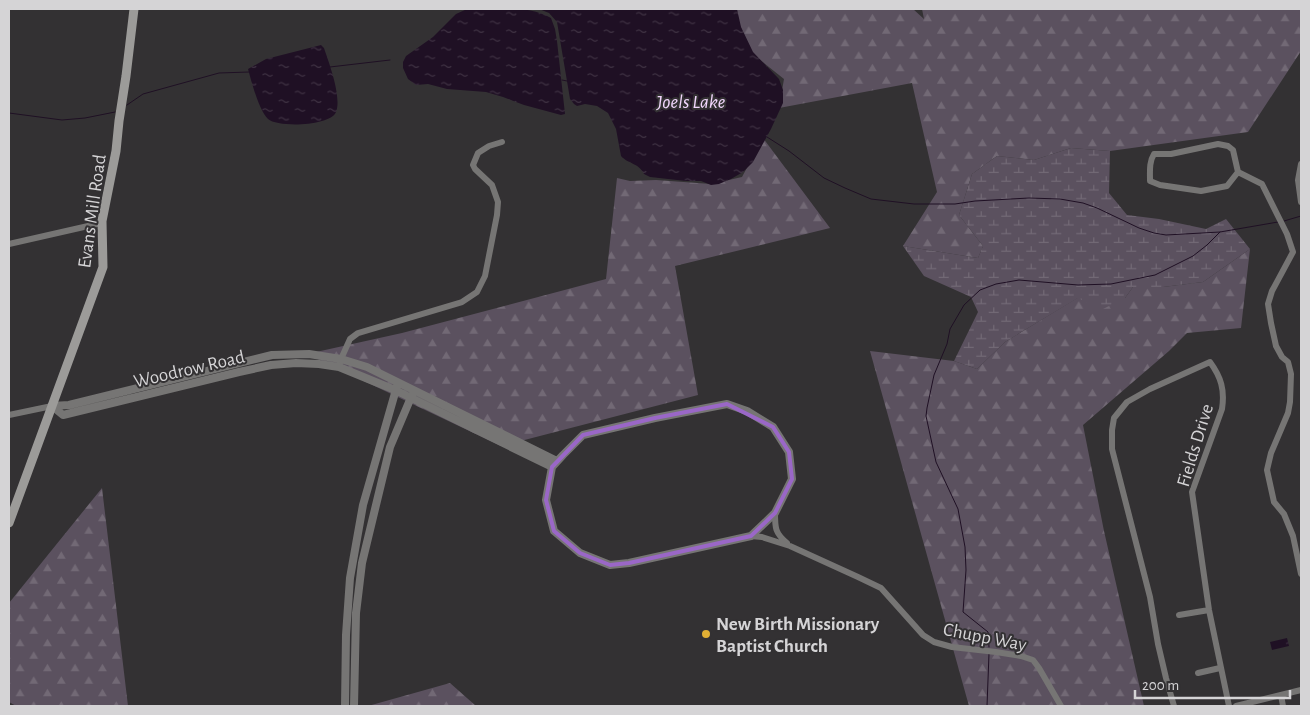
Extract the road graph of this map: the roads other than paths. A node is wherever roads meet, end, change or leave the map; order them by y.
1 (134, 9) edge
2 (502, 142) dead end
3 (1301, 164) edge
4 (1238, 172) junction
5 (1301, 202) edge
6 (102, 221) junction
7 (9, 244) edge
8 (340, 363) junction
9 (397, 386) junction
10 (413, 394) junction
11 (52, 406) junction
12 (9, 415) edge
13 (555, 464) junction
14 (776, 513) junction
15 (9, 523) edge
16 (751, 536) junction
17 (790, 546) junction
18 (1301, 574) edge
19 (1208, 610) junction
20 (1179, 615) dead end
21 (1220, 668) junction
22 (1198, 672) dead end
23 (1301, 690) edge
24 (1281, 695) junction
25 (345, 706) edge
26 (354, 706) edge
27 (1061, 706) edge
28 (1174, 706) edge
29 (1229, 706) edge
30 (1236, 706) edge
31 (1283, 706) edge

1 - 6 main road, Evans Mill Road
2 - 8 street
3 - 5 street
4 - 4 street
4 - 18 street
6 - 7 street
6 - 11 main road, Evans Mill Road
8 - 9 street, Woodrow Road
8 - 11 street, Woodrow Road
9 - 10 street, Woodrow Road
9 - 25 street
10 - 13 street, Woodrow Road
10 - 26 street
11 - 12 street, Woodrow Road
11 - 15 main road, Evans Mill Road
13 - 14 street
13 - 16 street
14 - 16 street
14 - 17 street
16 - 17 street, Chupp Way
17 - 27 street, Chupp Way
19 - 20 street
19 - 21 street, Fields Drive
19 - 28 street, Fields Drive
21 - 22 street
21 - 29 street, Fields Drive
23 - 24 street
24 - 30 street
24 - 31 street

